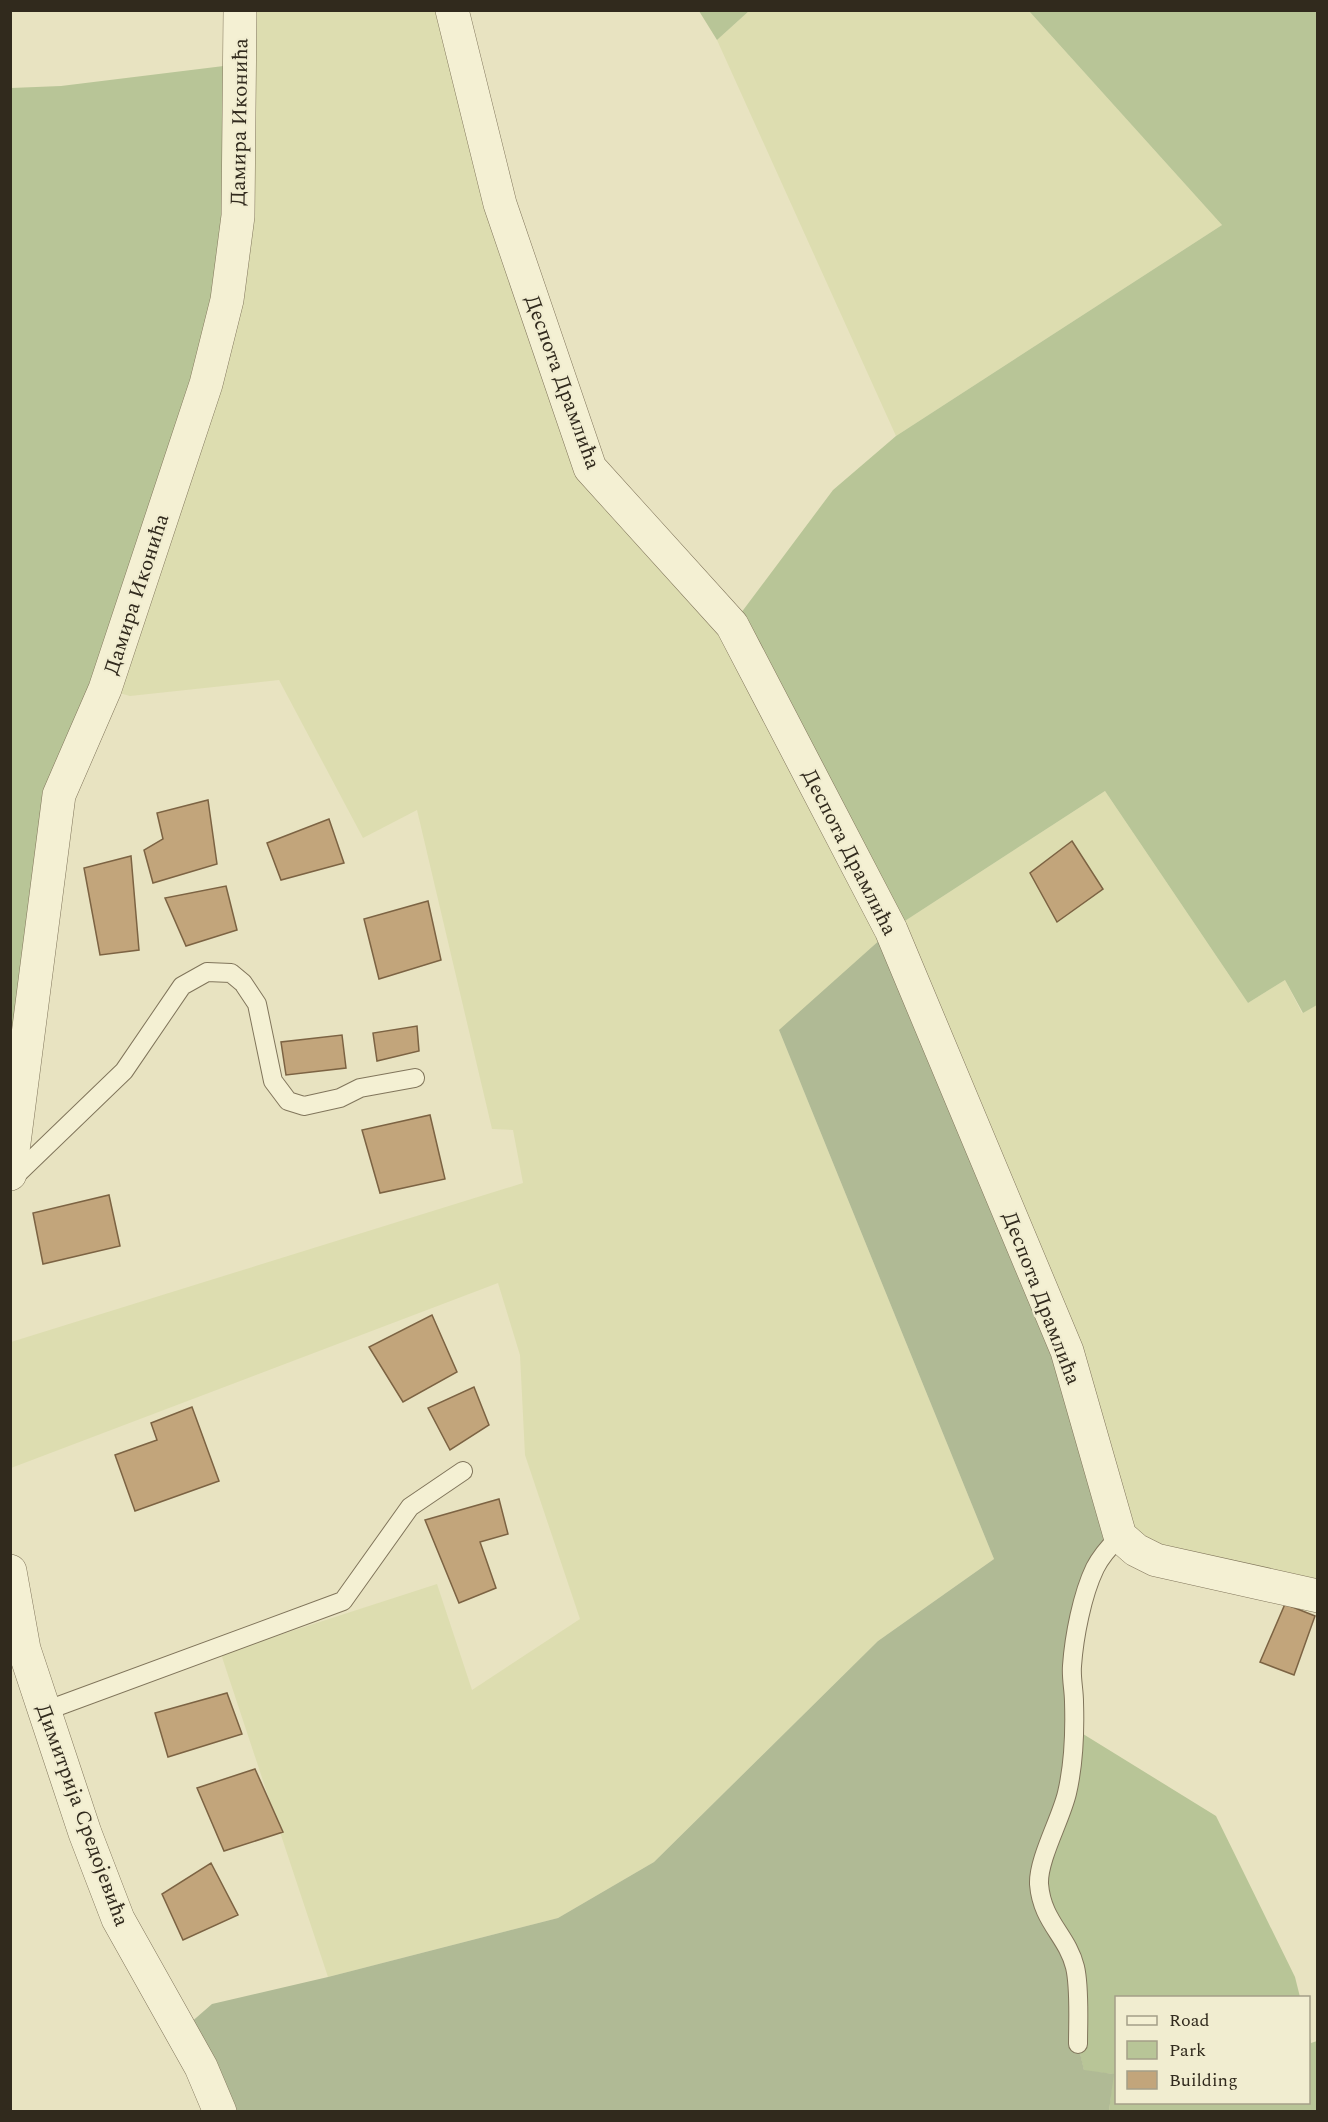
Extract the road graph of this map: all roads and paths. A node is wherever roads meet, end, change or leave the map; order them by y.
1 (240, 10) edge
2 (452, 10) edge
3 (415, 1078) dead end
4 (10, 1174) edge
5 (10, 1180) edge
6 (463, 1471) dead end
7 (1120, 1536) junction
8 (10, 1571) edge
9 (1317, 1596) edge
10 (45, 1711) junction
11 (1078, 2044) dead end
12 (220, 2112) edge

1 - 4 street, Дамира Иконића
2 - 7 street, Деспота Драмлића
3 - 5 lane
6 - 10 lane
7 - 9 street
7 - 11 lane
8 - 10 street, Димитрија Средојевића
10 - 12 street, Димитрија Средојевића

